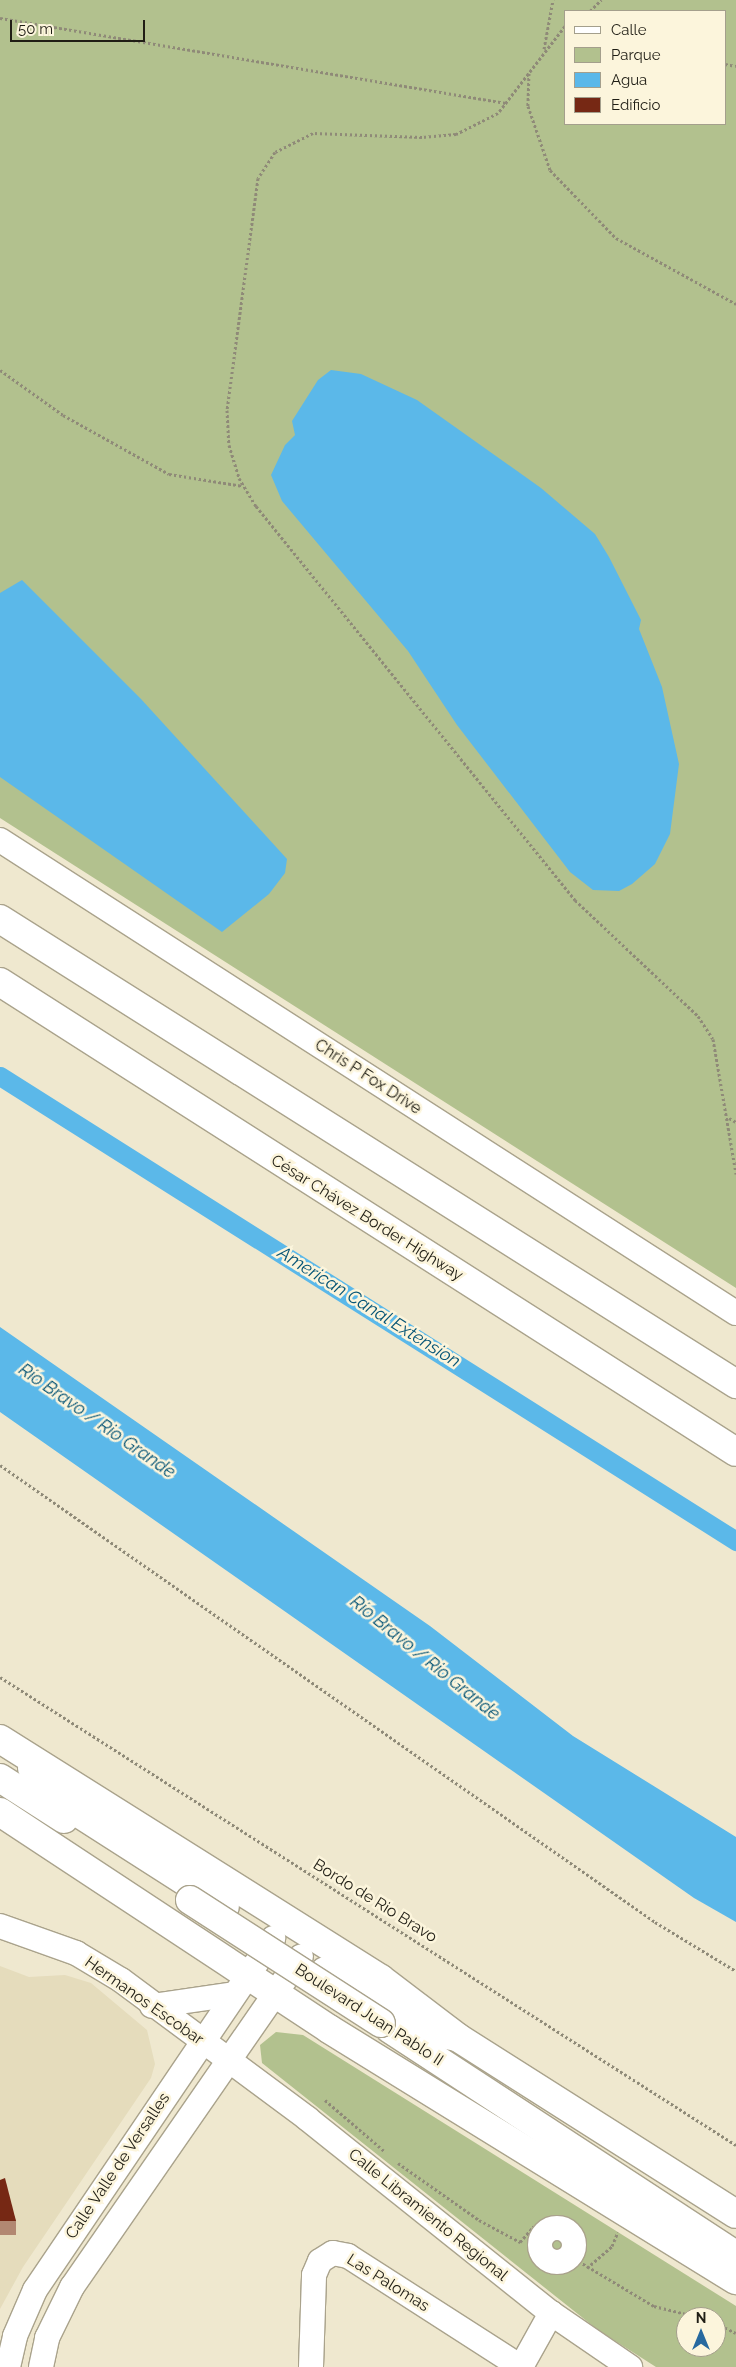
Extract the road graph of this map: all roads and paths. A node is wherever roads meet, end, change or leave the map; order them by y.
1 (553, 0) edge
2 (601, 0) edge
3 (591, 10) edge
4 (0, 18) edge
5 (564, 27) edge
6 (544, 49) junction
7 (530, 72) junction
8 (506, 102) junction
9 (736, 304) edge
10 (0, 370) edge
11 (244, 486) junction
12 (0, 840) edge
13 (0, 919) edge
14 (0, 982) edge
15 (729, 1118) junction
16 (736, 1122) edge
17 (736, 1174) edge
18 (736, 1313) edge
19 (736, 1384) edge
20 (736, 1452) edge
21 (0, 1465) edge
22 (0, 1677) edge
23 (9, 1744) edge
24 (0, 1778) edge
25 (0, 1812) edge
26 (213, 1900) junction
27 (0, 1926) edge
28 (188, 1937) junction
29 (273, 1938) junction
30 (301, 1956) junction
31 (736, 1971) edge
32 (240, 1984) junction
33 (355, 1990) junction
34 (276, 1994) junction
35 (152, 2006) junction
36 (329, 2029) junction
37 (457, 2037) junction
38 (201, 2042) junction
39 (229, 2061) junction
40 (325, 2100) dead end
41 (736, 2145) edge
42 (736, 2214) edge
43 (622, 2222) dead end
44 (534, 2226) dead end
45 (736, 2255) edge
46 (736, 2280) edge
47 (676, 2312) edge
48 (551, 2314) junction
49 (8, 2367) edge
50 (41, 2367) edge
51 (311, 2367) edge
52 (521, 2367) edge
53 (630, 2367) edge

1 - 6 path
2 - 3 path
4 - 8 path
5 - 6 path
6 - 7 path
7 - 8 path
7 - 9 path
8 - 11 path
10 - 11 path
11 - 15 path
12 - 18 street, Chris P Fox Drive
13 - 19 highway
14 - 20 highway, César Chávez Border Highway
15 - 16 path
15 - 17 path
21 - 31 path
22 - 41 path, Bordo de Rio Bravo
23 - 26 highway
23 - 37 highway, Boulevard Juan Pablo II
24 - 45 highway, Boulevard Juan Pablo II, bridge
25 - 28 highway
26 - 28 highway
26 - 29 highway
27 - 35 street, Hermanos Escobar
28 - 32 highway
29 - 30 highway
29 - 32 street, Calle Valle de Versalles
30 - 33 highway
30 - 34 street, Calle Valle de Versalles
32 - 34 highway
32 - 35 street
32 - 38 street, Calle Valle de Versalles
33 - 36 highway
33 - 37 highway
34 - 36 highway
34 - 39 street, Calle Valle de Versalles
35 - 38 street, Hermanos Escobar
36 - 46 highway
37 - 42 highway, Boulevard Juan Pablo II
38 - 39 street, Hermanos Escobar
38 - 49 street, Calle Valle de Versalles
39 - 48 street, Calle Libramiento Regional
39 - 50 street, Calle Valle de Versalles
40 - 44 path
43 - 47 path
48 - 52 street, Las Palomas
48 - 53 street, Calle Libramiento Regional
51 - 52 street, Las Palomas

